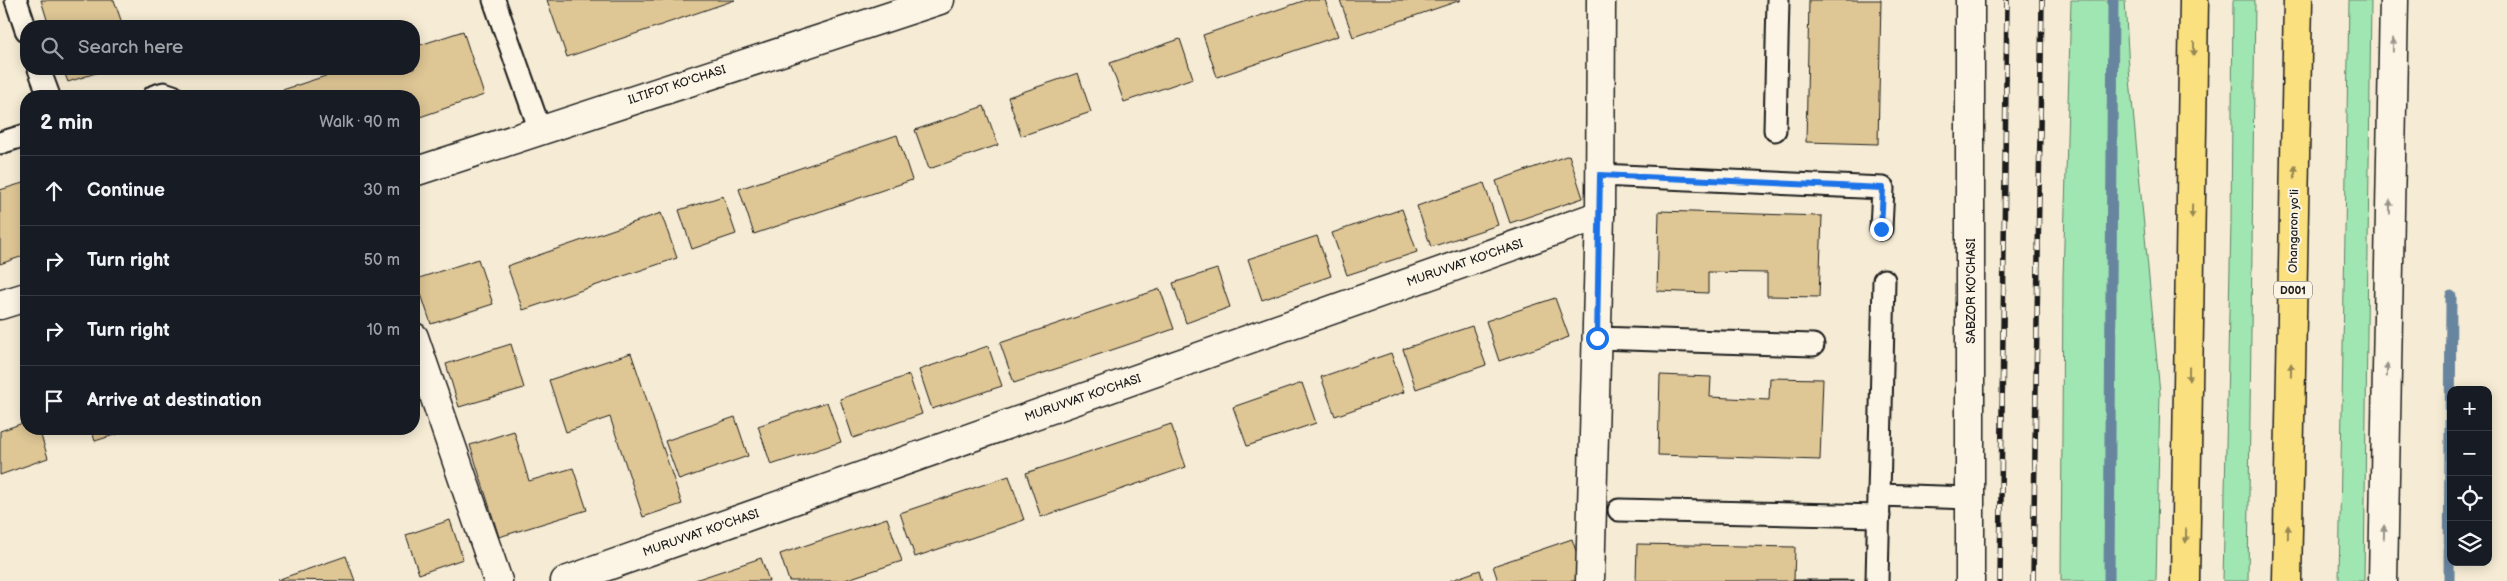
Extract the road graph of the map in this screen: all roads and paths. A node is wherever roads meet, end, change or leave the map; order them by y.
1 (16, 0) edge
2 (494, 0) edge
3 (940, 0) edge
4 (1601, 0) edge
5 (1778, 0) edge
6 (1970, 0) edge
7 (2194, 0) edge
8 (2298, 0) edge
9 (2394, 0) edge
10 (23, 20) edge
11 (41, 75) edge
12 (47, 90) edge
13 (540, 130) junction
14 (1775, 130) dead end
15 (20, 136) edge
16 (0, 143) edge
17 (420, 170) edge
18 (1600, 175) junction
19 (1600, 215) junction
20 (1881, 229) dead end
21 (1884, 280) dead end
22 (20, 299) edge
23 (0, 305) edge
24 (1597, 338) junction
25 (1813, 345) dead end
26 (420, 354) edge
27 (1879, 495) junction
28 (1971, 498) junction
29 (1619, 510) dead end
30 (1879, 516) junction
31 (498, 581) edge
32 (565, 581) edge
33 (1590, 581) edge
34 (1877, 581) edge
35 (1970, 581) edge
36 (2185, 581) edge
37 (2287, 581) edge
38 (2383, 581) edge

1 - 10 lane
2 - 13 lane
3 - 13 street, ILTIFOT KO'CHASI
4 - 18 street
5 - 14 lane
6 - 28 street, SABZOR KO'CHASI
7 -> 36 highway
37 -> 8 highway, Ohangaron yoʻli / D001
38 -> 9 street
11 - 12 lane
13 - 17 street, ILTIFOT KO'CHASI
15 - 16 lane
18 - 19 street
18 - 20 lane
19 - 24 street
19 - 32 street, MURUVVAT KO'CHASI
21 - 27 lane
22 - 23 street
24 - 25 lane
24 - 33 street
26 - 31 street
27 - 28 lane
27 - 30 lane
28 - 35 street, SABZOR KO'CHASI
29 - 30 lane
30 - 34 lane

